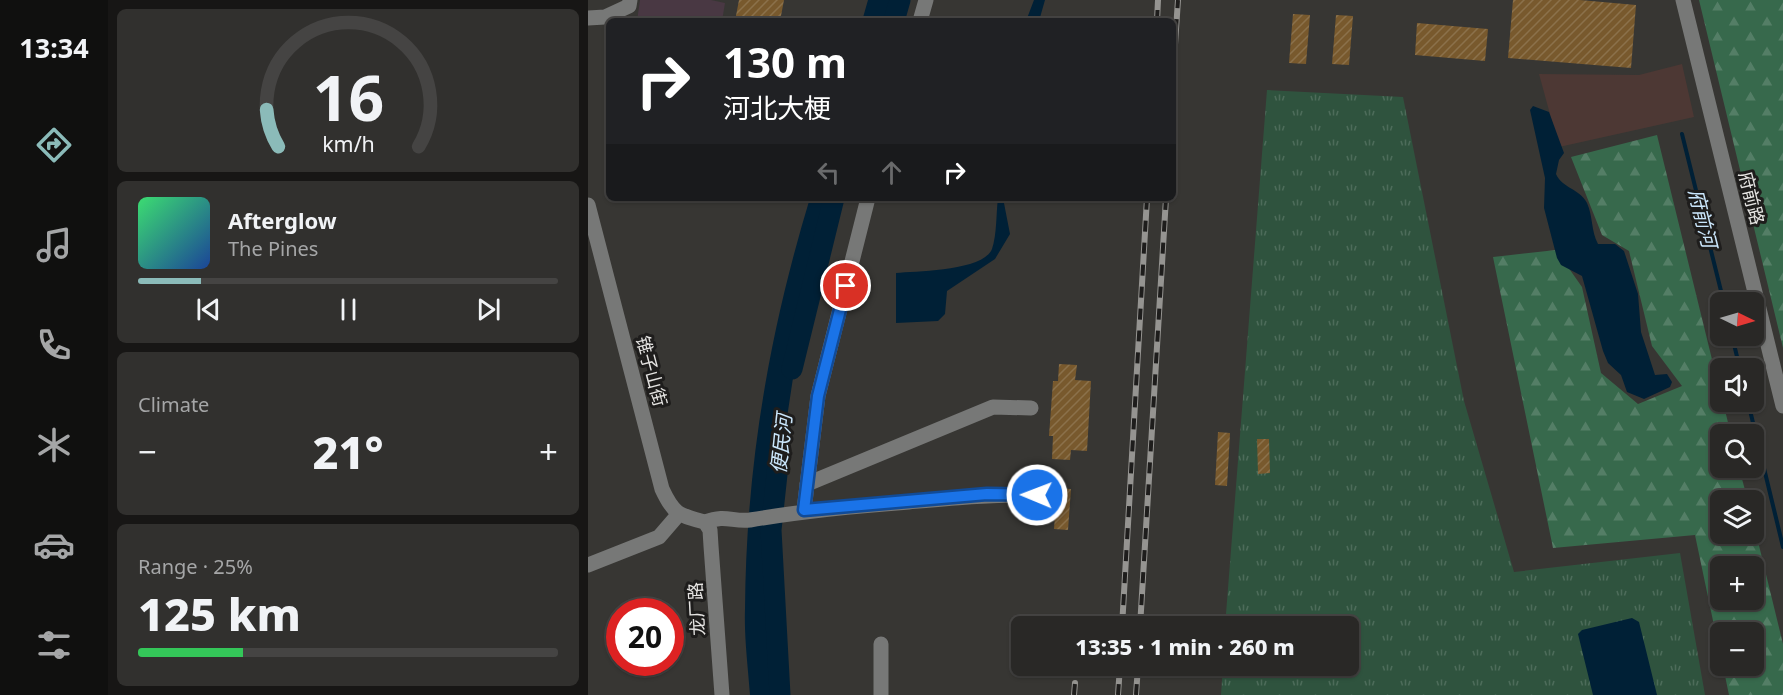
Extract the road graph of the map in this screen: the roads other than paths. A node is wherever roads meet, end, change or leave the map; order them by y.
1 (630, 0) edge
2 (926, 0) edge
3 (1683, 0) edge
4 (588, 18) edge
5 (921, 18) edge
6 (867, 201) edge
7 (588, 205) edge
8 (1783, 406) edge
9 (1031, 408) dead end
10 (807, 484) junction
11 (1037, 495) dead end
12 (797, 512) junction
13 (678, 515) junction
14 (705, 522) junction
15 (588, 565) edge
16 (880, 644) dead end
17 (722, 695) edge
18 (881, 695) edge

1 - 4 street
2 - 5 street
3 - 8 street, 府前路
6 - 10 street
7 - 13 street, 锥子山街
9 - 10 street
10 - 12 street
11 - 12 street
12 - 14 street
13 - 14 street
13 - 15 street
14 - 17 street, 龙厂路
16 - 18 street

